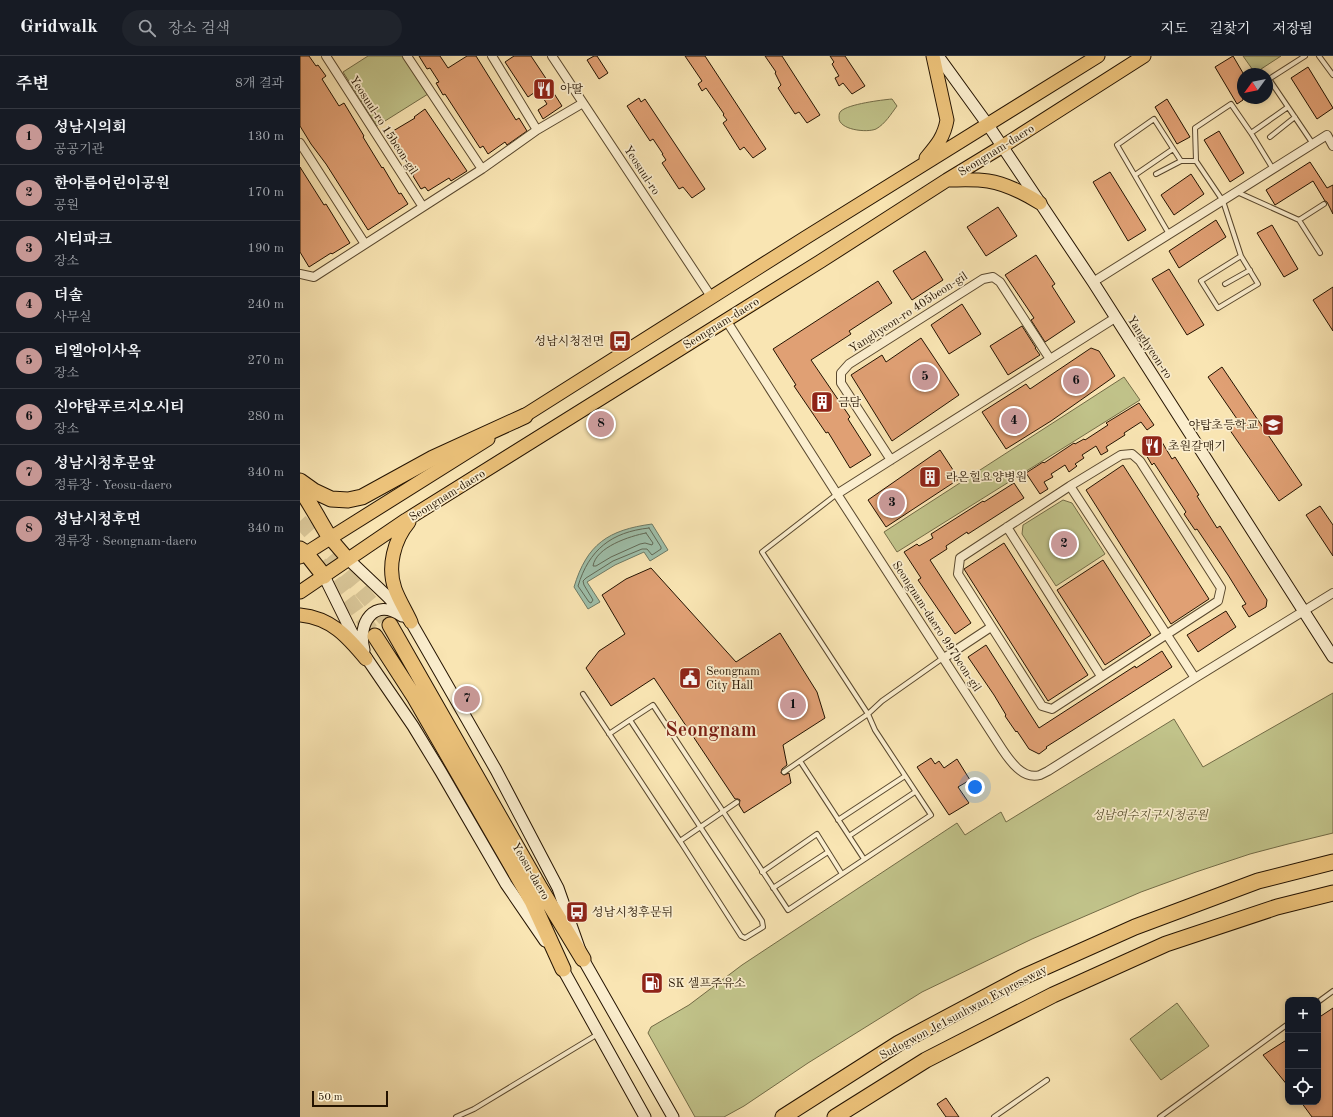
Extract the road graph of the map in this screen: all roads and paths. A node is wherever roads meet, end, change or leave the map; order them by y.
1 (326, 56) edge
2 (408, 56) edge
3 (492, 56) edge
4 (552, 56) edge
5 (933, 56) edge
6 (938, 56) edge
7 (1098, 56) edge
8 (1144, 56) edge
9 (1305, 56) edge
10 (1319, 56) edge
11 (1333, 66) edge
12 (1328, 69) junction
13 (1333, 75) edge
14 (583, 103) junction
15 (1288, 108) junction
16 (1295, 117) junction
17 (988, 125) junction
18 (538, 130) junction
19 (1251, 132) junction
20 (1330, 134) edge
21 (1270, 137) dead end
22 (300, 143) edge
23 (1313, 144) junction
24 (1003, 146) junction
25 (1333, 146) edge
26 (1173, 149) junction
27 (1181, 161) junction
28 (1196, 161) junction
29 (918, 167) junction
30 (482, 169) junction
31 (1273, 169) junction
32 (1156, 174) dead end
33 (1134, 175) junction
34 (947, 180) junction
35 (1236, 192) junction
36 (1223, 201) junction
37 (1040, 203) junction
38 (1324, 204) dead end
39 (423, 207) junction
40 (1299, 220) junction
41 (1170, 234) junction
42 (365, 244) junction
43 (1320, 253) dead end
44 (1241, 256) junction
45 (1250, 270) junction
46 (300, 274) edge
47 (1093, 282) junction
48 (1225, 284) dead end
49 (712, 298) junction
50 (1115, 318) junction
51 (726, 320) junction
52 (1050, 359) junction
53 (524, 416) junction
54 (891, 460) junction
55 (300, 481) edge
56 (1070, 486) junction
57 (300, 489) edge
58 (837, 494) junction
59 (420, 512) junction
60 (1007, 528) junction
61 (330, 538) junction
62 (302, 553) edge
63 (348, 559) junction
64 (324, 576) junction
65 (300, 592) edge
66 (1333, 593) edge
67 (1304, 611) junction
68 (300, 615) edge
69 (411, 622) junction
70 (390, 625) tunnel mouth
71 (991, 627) junction
72 (1167, 634) junction
73 (375, 636) tunnel mouth
74 (1333, 657) edge
75 (944, 658) junction
76 (366, 659) junction
77 (1101, 676) junction
78 (1195, 678) junction
79 (584, 694) dead end
80 (868, 714) junction
81 (630, 720) junction
82 (609, 734) junction
83 (800, 761) junction
84 (784, 772) dead end
85 (905, 776) junction
86 (916, 792) junction
87 (737, 802) dead end
88 (723, 812) junction
89 (838, 820) junction
90 (701, 827) junction
91 (849, 836) junction
92 (680, 841) junction
93 (828, 852) junction
94 (864, 859) junction
95 (1333, 862) edge
96 (762, 872) junction
97 (842, 874) junction
98 (773, 888) junction
99 (1333, 893) edge
100 (583, 959) junction
101 (564, 969) junction
102 (1333, 992) edge
103 (1321, 1000) edge
104 (1285, 1026) edge
105 (598, 1034) junction
106 (1047, 1080) dead end
107 (456, 1117) edge
108 (645, 1117) edge
109 (673, 1117) edge
110 (783, 1117) edge
111 (835, 1117) edge
112 (994, 1117) edge
113 (1160, 1117) edge

1 - 39 street, Yeosuul-ro 15beon-gil
2 - 30 street
3 - 18 street
4 - 14 street, Yeosuul-ro
5 - 29 main road
6 - 17 main road, Yanghyeon-ro
7 - 17 main road
8 - 24 main road, Seongnam-daero
9 - 15 lane
10 - 12 lane
11 - 12 lane
12 - 13 lane
14 - 18 street
14 - 49 street, Yeosuul-ro
15 - 16 lane
15 - 19 lane
16 - 21 lane
16 - 23 lane
17 - 24 main road, Yanghyeon-ro
17 - 29 main road
18 - 30 street
19 - 28 lane
19 - 31 lane
20 - 23 street
20 - 25 street
22 - 42 street
23 - 31 street
24 - 34 main road, Seongnam-daero
24 - 37 main road, Yanghyeon-ro
26 - 27 lane
26 - 33 lane
26 - 33 lane
27 - 28 lane
27 - 32 lane
28 - 36 lane
29 - 49 main road
30 - 39 street
31 - 35 street
33 - 41 lane
34 - 37 main road
34 - 51 main road, Seongnam-daero
35 - 36 street
35 - 40 lane
36 - 41 street
36 - 44 lane
37 - 47 main road, Yanghyeon-ro
38 - 40 lane
39 - 42 street
40 - 43 lane
41 - 47 street
42 - 46 street
44 - 45 lane
44 - 45 lane
45 - 48 lane
47 - 50 main road, Yanghyeon-ro
49 - 53 main road
50 - 52 street
50 - 67 main road, Yanghyeon-ro
51 - 58 street, Seongnam-daero 997beon-gil
51 - 59 main road, Seongnam-daero
52 - 54 street
52 - 54 street, Yanghyeon-ro 405beon-gil
53 - 55 highway
53 - 61 main road
54 - 58 street
56 - 60 street
56 - 72 street
56 - 72 street
57 - 61 highway
58 - 75 street, Seongnam-daero 997beon-gil
58 - 80 lane
59 - 63 main road, Seongnam-daero
59 - 69 main road
60 - 71 street
60 - 77 street
61 - 62 main road
61 - 63 main road
62 - 64 highway
63 - 64 main road, Seongnam-daero
63 - 69 main road
64 - 65 main road, Seongnam-daero
64 - 76 main road
66 - 67 street, Seongnam-daero 997beon-gil
67 - 74 main road, Yanghyeon-ro
67 - 78 street, Seongnam-daero 997beon-gil
68 - 76 main road
69 - 76 main road
69 - 100 main road
70 - 100 highway, Yeosu-daero
71 - 75 street
71 - 77 street
72 - 77 street
72 - 78 street
73 - 101 highway, Yeosu-daero
75 - 78 street, Seongnam-daero 997beon-gil
75 - 80 lane
76 - 101 main road
79 - 82 lane
80 - 83 lane
80 - 85 lane
81 - 82 lane
81 - 88 lane
81 - 90 lane
82 - 92 lane
83 - 84 lane
83 - 89 lane
85 - 86 lane
85 - 89 lane
86 - 91 lane
86 - 94 lane
87 - 88 lane
88 - 90 lane
88 - 96 lane
89 - 91 lane
90 - 92 lane
90 - 92 lane
91 - 94 lane
93 - 96 lane
93 - 97 lane
93 - 98 lane
94 - 97 lane
95 - 110 highway, Sudogwon Je1sunhwan Expressway
96 - 98 lane
97 - 98 lane
99 - 111 highway, Sudogwon Je1sunhwan Expressway
100 - 109 main road, Yeosu-daero
101 - 105 main road, Yeosu-daero
102 - 103 lane
104 - 113 lane
105 - 107 lane
105 - 108 main road, Yeosu-daero
106 - 112 lane

